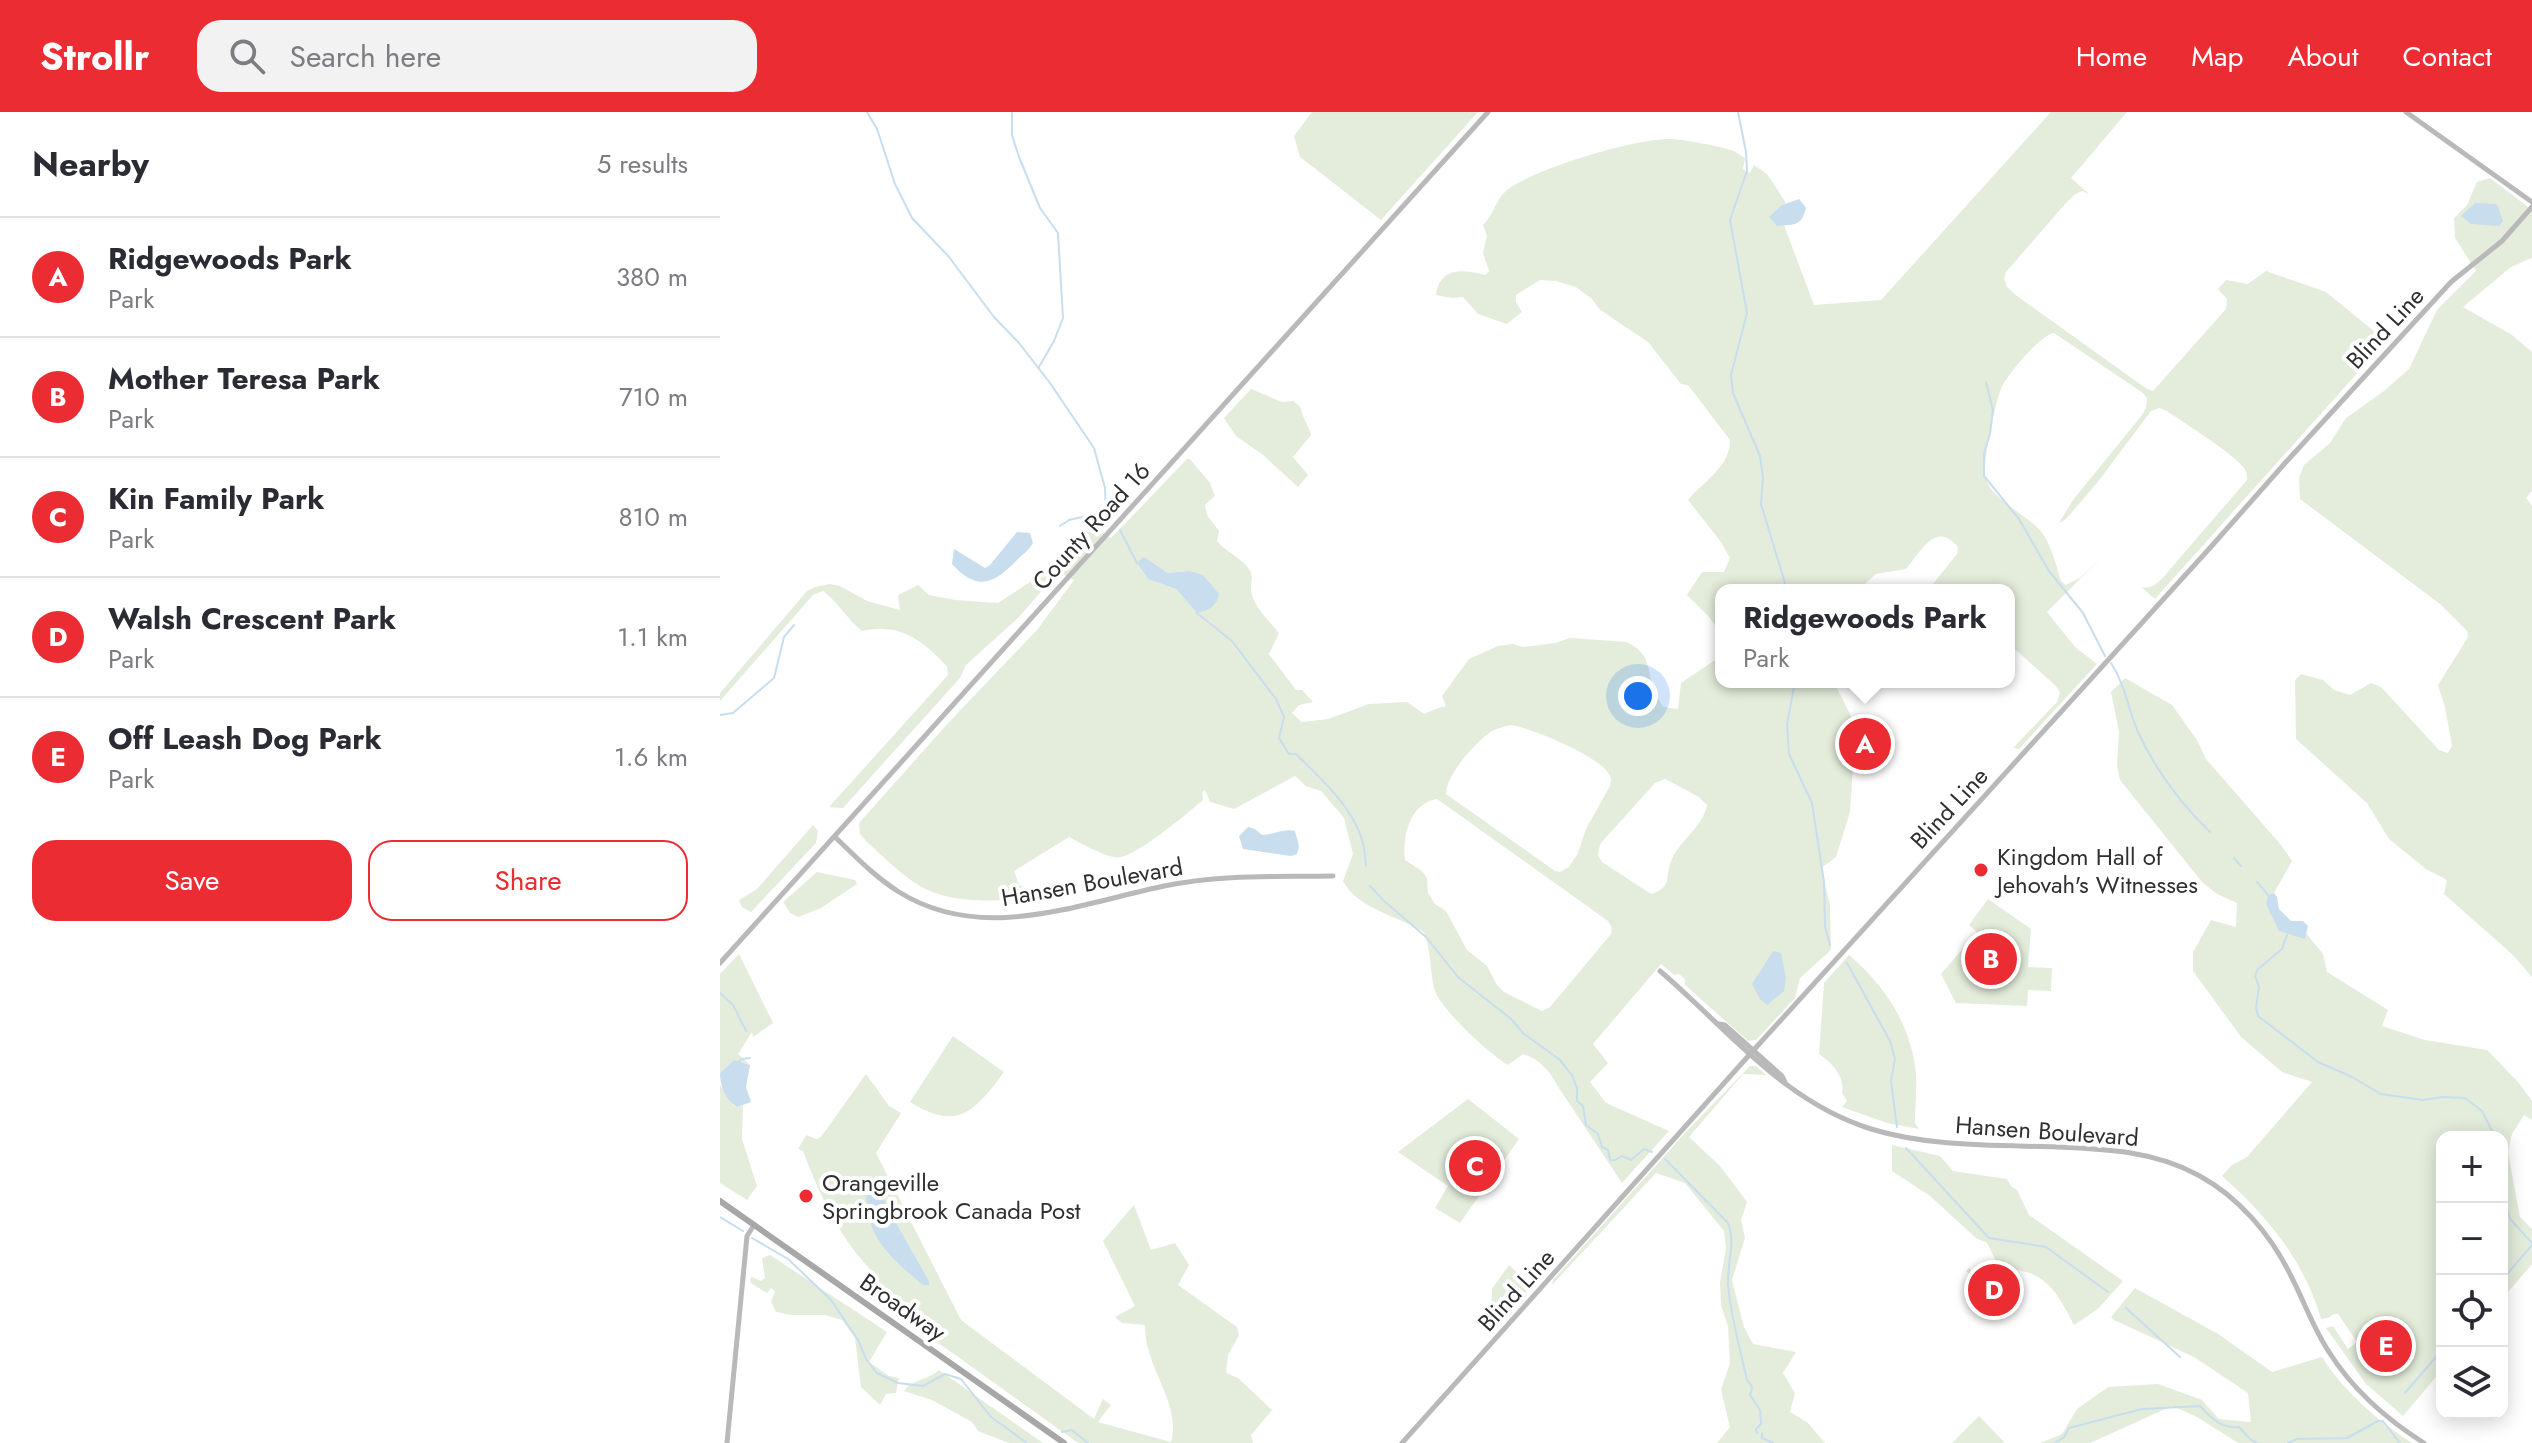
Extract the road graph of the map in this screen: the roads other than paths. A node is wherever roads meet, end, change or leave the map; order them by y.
1 (1488, 112) edge
2 (2406, 112) edge
3 (2532, 204) edge
4 (835, 837) junction
5 (1333, 876) dead end
6 (720, 963) edge
7 (1660, 971) dead end
8 (1751, 1052) junction
9 (720, 1201) edge
10 (754, 1225) junction
11 (727, 1443) edge
12 (1064, 1443) edge
13 (1402, 1443) edge
14 (2424, 1443) edge

1 - 4 street, County Road 16
2 - 3 street
3 - 8 street, Blind Line
4 - 5 street, Hansen Boulevard
4 - 6 street, County Road 16
7 - 8 street, Hansen Boulevard
8 - 13 street, Blind Line
8 - 14 street, Hansen Boulevard
9 - 10 main road, Broadway
10 - 11 street
10 - 12 main road, Broadway

